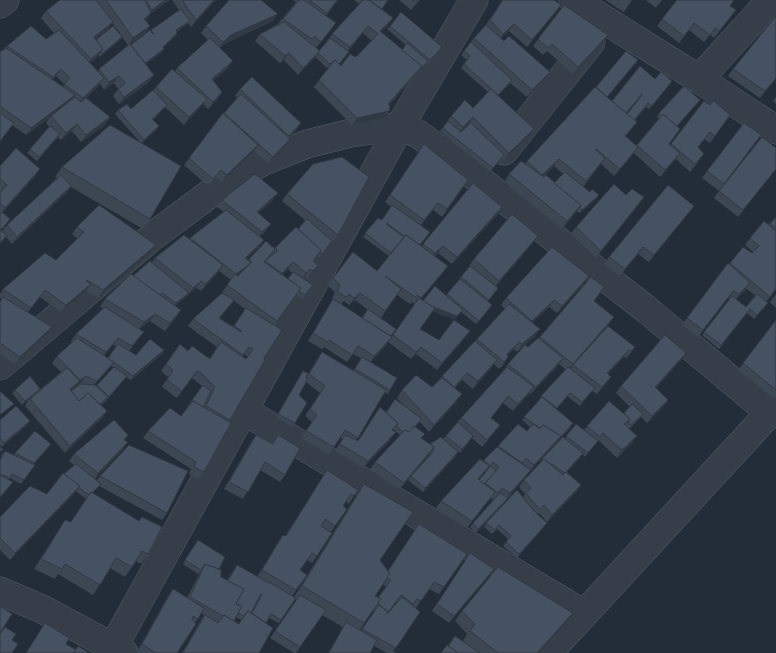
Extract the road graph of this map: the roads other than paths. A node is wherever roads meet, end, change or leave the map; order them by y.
1 (5, 0) edge
2 (474, 0) edge
3 (573, 0) edge
4 (772, 0) edge
5 (0, 4) edge
6 (607, 22) junction
7 (699, 79) junction
8 (400, 126) junction
9 (776, 130) edge
10 (480, 181) junction
11 (0, 366) edge
12 (773, 409) edge
13 (243, 410) junction
14 (0, 591) edge
15 (584, 614) junction
16 (116, 651) edge
17 (548, 653) edge

1 - 5 street
2 - 8 street
3 - 6 street
4 - 7 street
6 - 7 street
6 - 10 street
7 - 9 street
8 - 10 street
8 - 11 street
8 - 13 street
10 - 12 street
12 - 15 street
13 - 15 street
13 - 16 street
14 - 16 street
15 - 17 street

